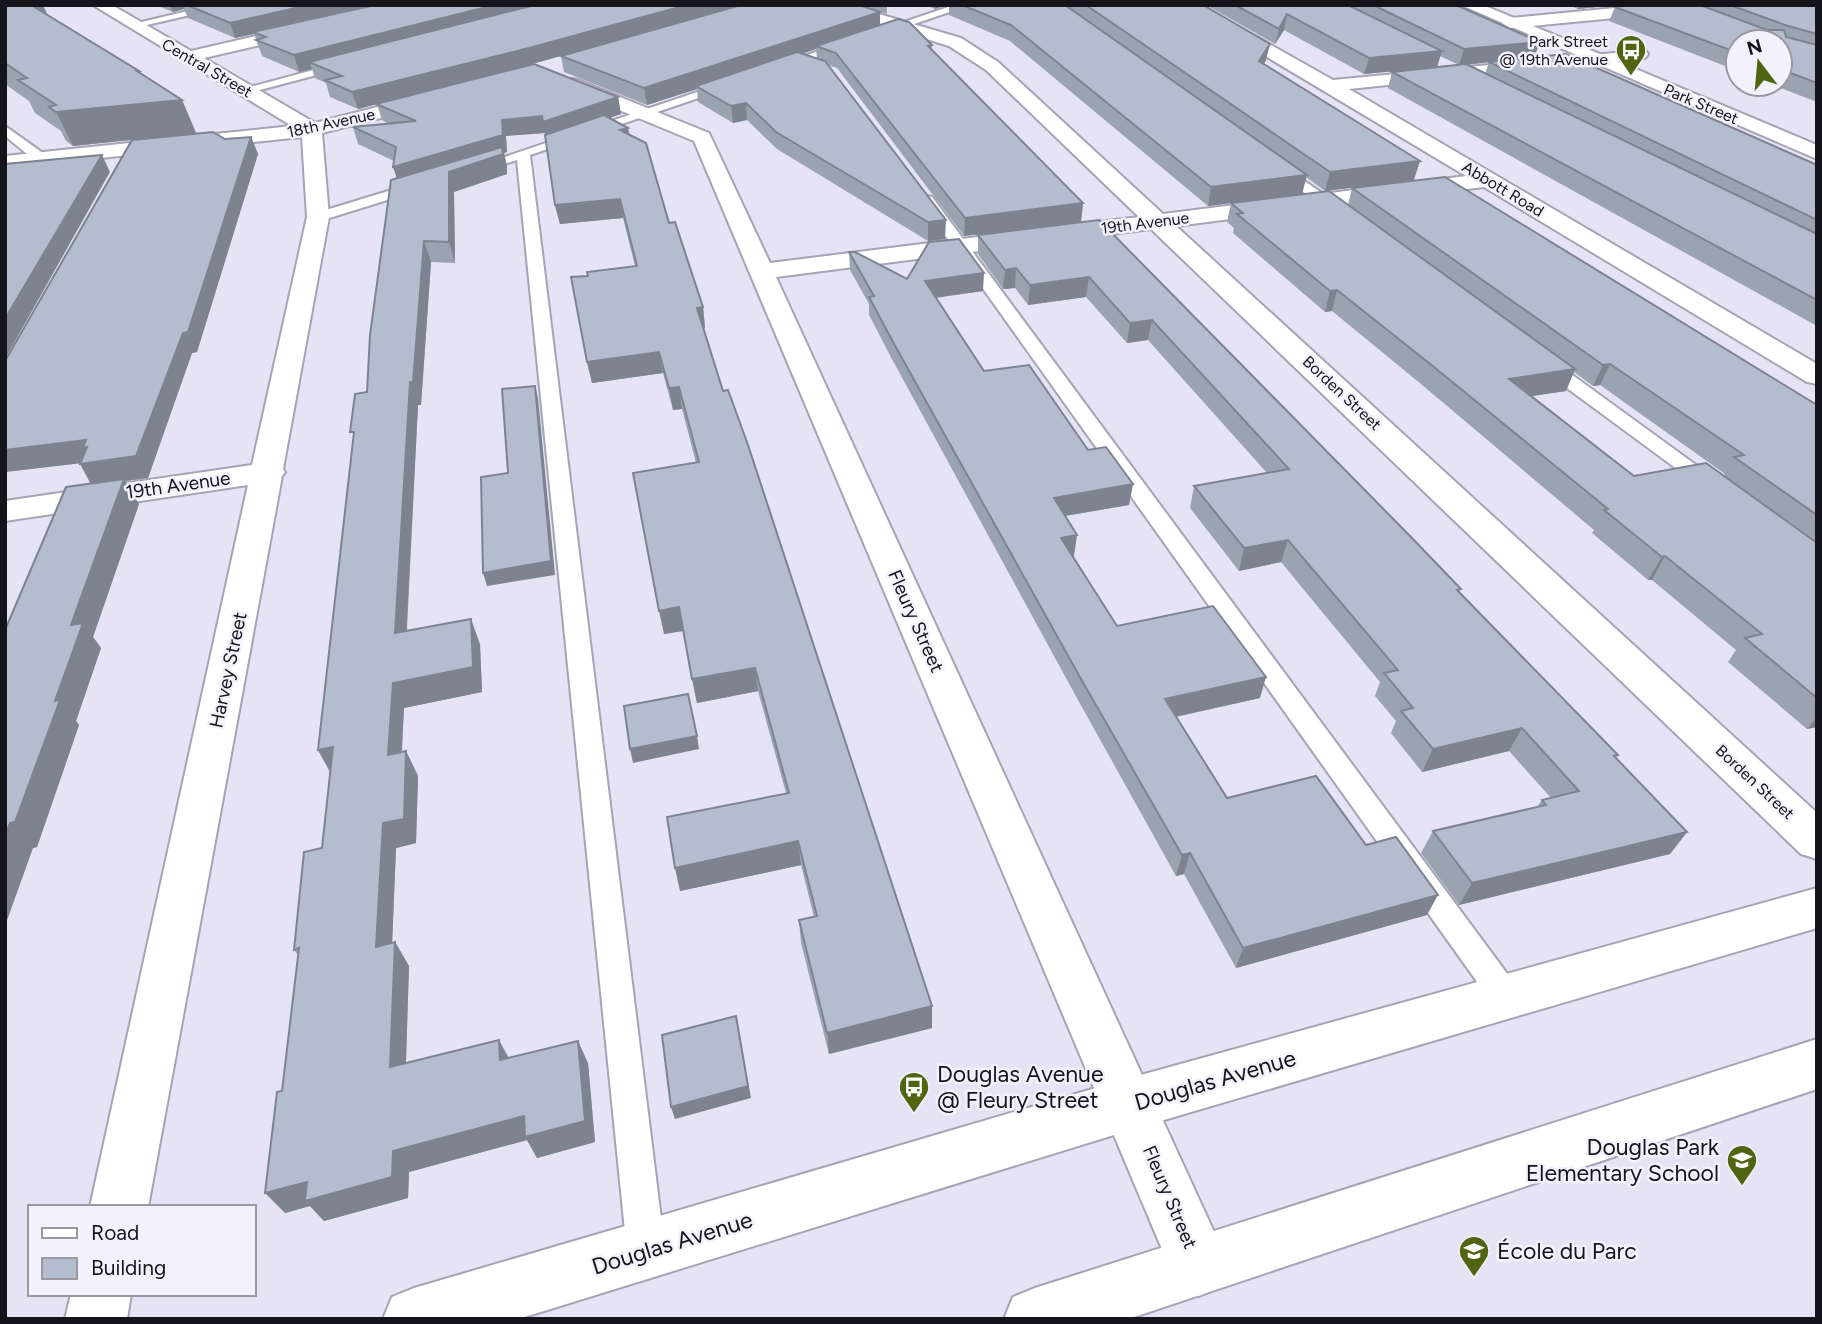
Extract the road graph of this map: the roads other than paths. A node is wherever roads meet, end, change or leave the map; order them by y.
1 (101, 5) edge
2 (228, 5) edge
3 (412, 5) edge
4 (831, 5) edge
5 (965, 5) edge
6 (1188, 5) edge
7 (1469, 5) edge
8 (1522, 5) edge
9 (1672, 6) edge
10 (1698, 11) edge
11 (1554, 18) junction
12 (1510, 23) junction
13 (134, 25) junction
14 (901, 26) junction
15 (188, 57) junction
16 (1595, 58) junction
17 (796, 61) junction
18 (1434, 61) edge
19 (353, 63) edge
20 (770, 70) edge
21 (539, 71) edge
22 (831, 72) edge
23 (1459, 73) junction
24 (745, 79) edge
25 (1483, 85) edge
26 (1330, 86) junction
27 (245, 90) junction
28 (446, 95) edge
29 (642, 114) junction
30 (5, 130) edge
31 (312, 130) junction
32 (1817, 153) edge
33 (523, 154) junction
34 (42, 159) junction
35 (1268, 160) edge
36 (5, 162) edge
37 (459, 174) edge
38 (1488, 180) junction
39 (912, 181) edge
40 (434, 182) edge
41 (1324, 200) junction
42 (318, 217) junction
43 (1347, 217) edge
44 (1159, 221) junction
45 (962, 247) junction
46 (761, 271) junction
47 (1526, 349) edge
48 (1817, 376) edge
49 (269, 472) junction
50 (1727, 498) edge
51 (5, 511) edge
52 (1817, 841) edge
53 (1817, 908) edge
54 (1506, 997) junction
55 (1817, 1064) edge
56 (1129, 1104) junction
57 (119, 1205) edge
58 (646, 1251) junction
59 (1199, 1266) junction
60 (101, 1296) edge
61 (96, 1319) edge
62 (414, 1319) edge
63 (1035, 1319) edge

1 - 13 street, Central Street
2 - 13 lane
3 - 15 street
4 - 14 street, Borden Street
5 - 14 lane
6 - 26 street, Abbott Road
7 - 12 street, Park Street
8 - 11 street
9 - 10 street
9 - 11 street
11 - 12 street
11 - 16 street
12 - 16 street, Park Street
13 - 15 street, Central Street
14 - 17 lane
14 - 44 street, Borden Street
15 - 27 street, Central Street
16 - 23 street
16 - 32 street, Park Street
17 - 20 lane
17 - 22 lane
18 - 23 lane
19 - 27 lane
21 - 29 street, Fleury Street
23 - 25 lane
23 - 26 street
24 - 29 lane
26 - 38 street, Abbott Road
27 - 31 street, Central Street
28 - 31 street, 18th Avenue
29 - 33 lane
29 - 46 street, Fleury Street
30 - 34 lane
31 - 34 street, 18th Avenue
31 - 42 street, Harvey Street
33 - 37 lane
33 - 58 lane
34 - 36 street, 18th Avenue
35 - 41 lane
38 - 41 street, 19th Avenue
38 - 48 street, Abbott Road
39 - 45 lane
40 - 42 lane
41 - 43 lane
41 - 44 street, 19th Avenue
42 - 49 street, Harvey Street
44 - 45 street, 19th Avenue
44 - 52 street, Borden Street
45 - 46 street, 19th Avenue
45 - 54 lane
46 - 56 street, Fleury Street
47 - 50 lane
49 - 51 street, 19th Avenue
49 - 57 street, Harvey Street
53 - 54 street, Douglas Avenue
54 - 56 street, Douglas Avenue
55 - 59 street
56 - 58 street, Douglas Avenue
56 - 59 street, Fleury Street
58 - 62 street, Douglas Avenue
59 - 63 street
60 - 61 street

